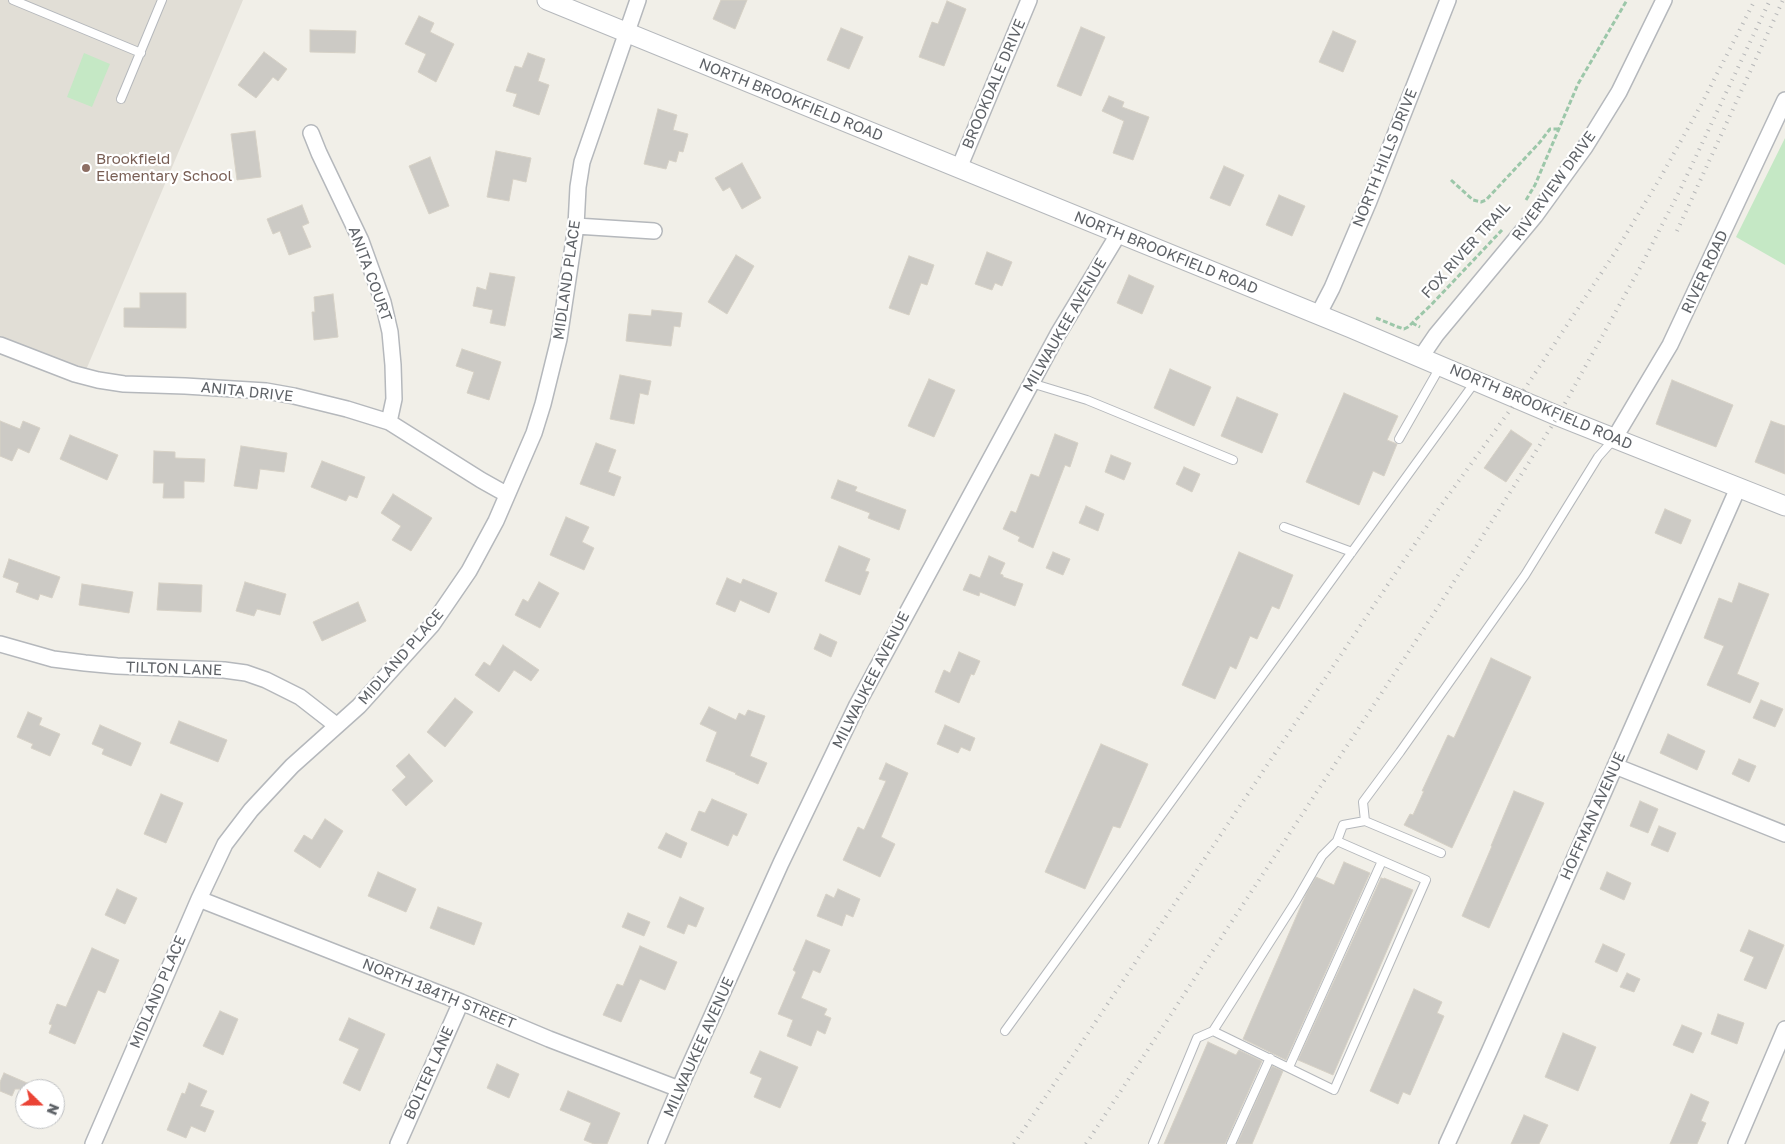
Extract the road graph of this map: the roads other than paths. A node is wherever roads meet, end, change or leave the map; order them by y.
1 (13, 0) edge
2 (162, 0) edge
3 (547, 0) edge
4 (638, 0) edge
5 (1029, 0) edge
6 (1448, 0) edge
7 (1664, 0) edge
8 (627, 33) junction
9 (141, 53) junction
10 (121, 99) dead end
11 (1785, 100) edge
12 (311, 133) dead end
13 (959, 168) junction
14 (576, 226) junction
15 (654, 231) dead end
16 (1118, 233) junction
17 (1318, 315) junction
18 (0, 345) edge
19 (1421, 357) junction
20 (1441, 366) junction
21 (1476, 381) junction
22 (1031, 383) junction
23 (389, 422) junction
24 (1399, 438) dead end
25 (1614, 439) junction
26 (1233, 460) dead end
27 (1738, 488) junction
28 (506, 494) junction
29 (1785, 506) edge
30 (1284, 527) dead end
31 (1352, 552) junction
32 (0, 644) edge
33 (336, 725) junction
34 (1615, 766) junction
35 (1365, 820) junction
36 (1785, 834) edge
37 (1337, 841) junction
38 (1441, 853) dead end
39 (1382, 861) junction
40 (198, 899) junction
41 (461, 1002) junction
42 (1785, 1029) edge
43 (1005, 1031) dead end
44 (1213, 1031) junction
45 (1270, 1058) junction
46 (1289, 1067) junction
47 (679, 1089) junction
48 (93, 1144) edge
49 (398, 1144) edge
50 (656, 1144) edge
51 (1153, 1144) edge
52 (1231, 1144) edge
53 (1447, 1144) edge
54 (1736, 1144) edge

1 - 9 lane
2 - 9 lane
3 - 8 street, NORTH BROOKFIELD ROAD
4 - 8 street, MIDLAND PLACE
5 - 13 street, BROOKDALE DRIVE
6 - 17 street, NORTH HILLS DRIVE
7 - 19 street, RIVERVIEW DRIVE
8 - 13 street, NORTH BROOKFIELD ROAD
8 - 14 street, MIDLAND PLACE
9 - 10 lane
11 - 25 street, RIVER ROAD
12 - 23 street, ANITA COURT
13 - 16 street, NORTH BROOKFIELD ROAD
14 - 15 street
14 - 28 street, MIDLAND PLACE
16 - 17 street, NORTH BROOKFIELD ROAD
16 - 22 street, MILWAUKEE AVENUE
17 - 19 street, NORTH BROOKFIELD ROAD
18 - 23 street, ANITA DRIVE
19 - 20 street, NORTH BROOKFIELD ROAD
20 - 21 street, NORTH BROOKFIELD ROAD
20 - 24 lane
21 - 25 street, NORTH BROOKFIELD ROAD
21 - 31 lane
22 - 26 lane
22 - 47 street, MILWAUKEE AVENUE
23 - 28 street, ANITA DRIVE
25 - 27 street, NORTH BROOKFIELD ROAD
25 - 35 lane
27 - 29 street, NORTH BROOKFIELD ROAD
27 - 34 street, HOFFMAN AVENUE
28 - 33 street, MIDLAND PLACE
30 - 31 lane
31 - 43 lane
32 - 33 street, TILTON LANE
33 - 40 street, MIDLAND PLACE
34 - 36 street
34 - 53 street, HOFFMAN AVENUE
35 - 37 lane
35 - 38 lane
37 - 39 lane
37 - 44 lane
39 - 46 lane
39 - 46 lane
40 - 41 street, NORTH 184TH STREET
40 - 48 street, MIDLAND PLACE
41 - 47 street, NORTH 184TH STREET
41 - 49 street, BOLTER LANE
42 - 54 street
44 - 45 lane
44 - 51 lane
45 - 46 lane
45 - 52 lane
47 - 50 street, MILWAUKEE AVENUE

